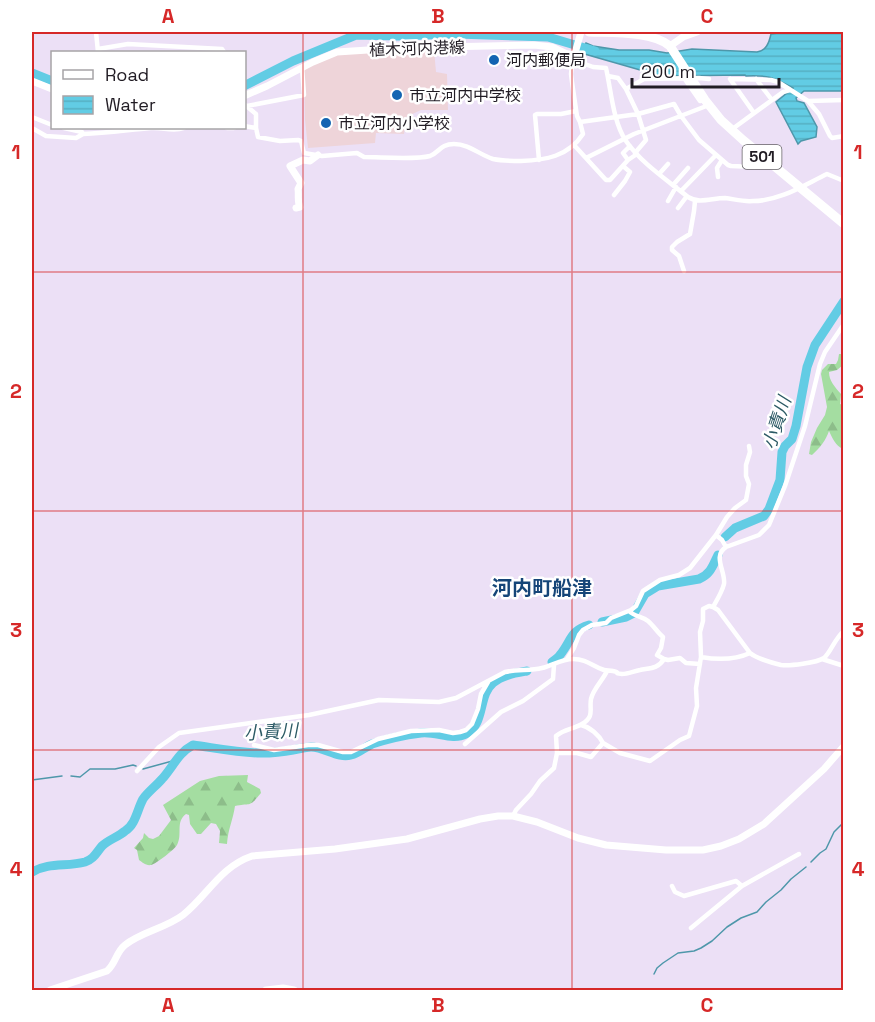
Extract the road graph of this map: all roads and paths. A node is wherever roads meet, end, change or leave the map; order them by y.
1 (96, 32) edge
2 (589, 32) edge
3 (697, 32) edge
4 (580, 34) edge
5 (671, 49) junction
6 (98, 51) edge
7 (223, 51) edge
8 (575, 56) junction
9 (302, 68) junction
10 (608, 76) junction
11 (688, 79) junction
12 (709, 79) dead end
13 (756, 79) junction
14 (32, 81) edge
15 (51, 89) edge
16 (626, 89) junction
17 (790, 90) junction
18 (246, 95) edge
19 (805, 99) junction
20 (772, 100) junction
21 (843, 100) edge
22 (707, 102) junction
23 (246, 105) edge
24 (576, 111) junction
25 (754, 113) junction
26 (638, 114) junction
27 (681, 116) junction
28 (32, 117) edge
29 (616, 117) junction
30 (580, 122) junction
31 (51, 125) edge
32 (246, 126) edge
33 (32, 128) edge
34 (256, 128) junction
35 (74, 129) edge
36 (131, 129) edge
37 (162, 129) edge
38 (176, 129) edge
39 (115, 130) edge
40 (644, 130) junction
41 (731, 130) junction
42 (83, 134) junction
43 (843, 136) edge
44 (625, 139) junction
45 (574, 145) junction
46 (630, 146) junction
47 (636, 153) junction
48 (318, 155) junction
49 (716, 155) junction
50 (586, 158) junction
51 (539, 160) junction
52 (628, 160) junction
53 (722, 160) junction
54 (767, 161) junction
55 (668, 164) dead end
56 (623, 165) junction
57 (688, 168) dead end
58 (659, 174) junction
59 (718, 177) dead end
60 (843, 181) edge
61 (677, 188) junction
62 (800, 188) junction
63 (614, 195) dead end
64 (687, 196) junction
65 (668, 201) dead end
66 (694, 201) junction
67 (296, 208) dead end
68 (678, 208) dead end
69 (843, 222) edge
70 (684, 271) dead end
71 (843, 324) edge
72 (749, 446) dead end
73 (716, 535) junction
74 (726, 547) junction
75 (713, 607) junction
76 (631, 613) junction
77 (843, 631) edge
78 (750, 653) junction
79 (701, 657) junction
80 (567, 659) junction
81 (664, 659) junction
82 (822, 659) junction
83 (700, 664) junction
84 (554, 665) junction
85 (843, 666) edge
86 (607, 671) junction
87 (490, 680) junction
88 (581, 725) junction
89 (473, 726) junction
90 (482, 730) junction
91 (603, 743) junction
92 (465, 744) dead end
93 (254, 745) dead end
94 (843, 746) edge
95 (557, 753) junction
96 (137, 771) dead end
97 (513, 816) junction
98 (800, 854) dead end
99 (672, 886) dead end
100 (742, 886) junction
101 (690, 928) dead end
102 (50, 990) edge
103 (266, 990) edge
104 (294, 990) edge

1 - 6 street
2 - 5 highway
3 - 5 street
4 - 8 street
5 - 11 highway, 501
6 - 7 street
8 - 9 street, 植木河内港線
8 - 10 street
8 - 24 street
9 - 18 street, 植木河内港線
9 - 23 street
10 - 16 street
10 - 29 street
11 - 12 street
11 - 16 street
11 - 22 highway, 501
13 - 17 street
13 - 20 street
13 - 25 street
14 - 15 street
16 - 26 street
17 - 19 street
17 - 20 street
19 - 21 street
19 - 43 street
20 - 25 street
22 - 27 street
22 - 41 highway, 501
23 - 34 street
24 - 30 street
24 - 51 street
25 - 41 street
26 - 27 street
26 - 29 street
26 - 40 street
27 - 40 street
27 - 49 street
28 - 31 street
29 - 30 street
29 - 44 street
30 - 45 street
32 - 34 street
33 - 42 street
34 - 48 street
35 - 42 street
36 - 39 street
37 - 38 street
39 - 42 street
40 - 44 street
40 - 47 street
41 - 54 highway, 501
44 - 46 street
44 - 50 street
45 - 50 street
45 - 51 street
46 - 47 street
46 - 52 street
47 - 52 street
47 - 58 street
48 - 51 street
48 - 67 street
49 - 53 street
49 - 61 street
50 - 56 street
52 - 56 street
53 - 54 street
53 - 59 street
54 - 62 highway, 501
55 - 58 street
56 - 63 street
57 - 61 street
58 - 61 street
60 - 62 street
61 - 64 street
61 - 65 street
62 - 66 street
62 - 69 highway, 501
64 - 66 street
64 - 68 street
66 - 70 street
71 - 74 street
72 - 73 street
73 - 74 street
73 - 76 street
74 - 75 street
75 - 78 street
75 - 79 street
76 - 80 street
76 - 81 street
77 - 82 street
78 - 79 street
78 - 82 street
79 - 83 street
80 - 84 street
80 - 86 street
81 - 83 street
81 - 86 street
82 - 85 street
83 - 91 street
84 - 87 street
84 - 90 street
86 - 88 street
87 - 89 street
87 - 96 street
88 - 91 street
88 - 95 street
89 - 90 street
89 - 93 street
90 - 92 street
91 - 95 street
94 - 97 street
95 - 97 street
97 - 102 street
98 - 100 street
99 - 100 street
100 - 101 street
103 - 104 street

